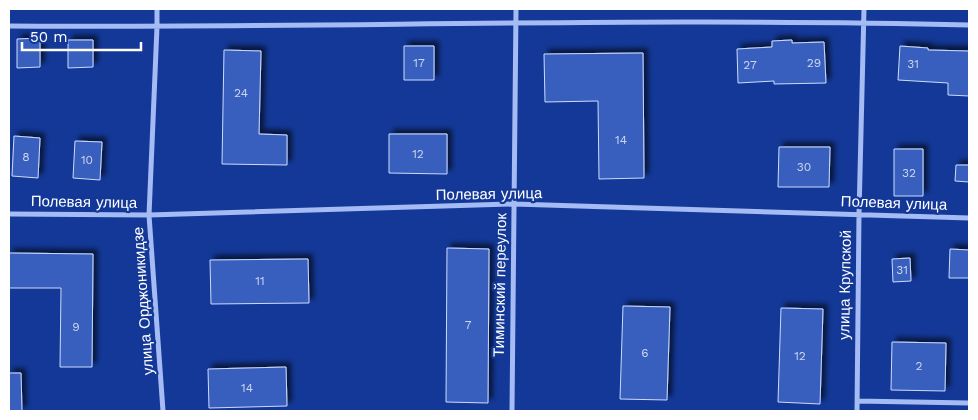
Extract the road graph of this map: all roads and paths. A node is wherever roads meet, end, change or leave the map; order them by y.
1 (157, 9) edge
2 (516, 9) edge
3 (864, 9) edge
4 (863, 22) junction
5 (516, 23) junction
6 (969, 25) edge
7 (9, 26) edge
8 (157, 27) junction
9 (514, 204) junction
10 (9, 214) edge
11 (859, 214) junction
12 (149, 216) junction
13 (969, 218) edge
14 (856, 401) junction
15 (969, 403) edge
16 (163, 411) edge
17 (512, 411) edge
18 (857, 411) edge

1 - 8 street, улица Орджоникидзе
2 - 5 street, Тиминский переулок
3 - 4 street, улица Крупской
4 - 5 street
4 - 6 street
4 - 11 street, улица Крупской
5 - 8 street
5 - 9 street, Тиминский переулок
7 - 8 street
8 - 12 street, улица Орджоникидзе
9 - 11 street, Полевая улица
9 - 12 street, Полевая улица
9 - 17 street, Тиминский переулок
10 - 12 street, Полевая улица
11 - 13 street, Полевая улица
11 - 14 street, улица Крупской
12 - 16 street, улица Орджоникидзе
14 - 15 street
14 - 18 street, улица Крупской

